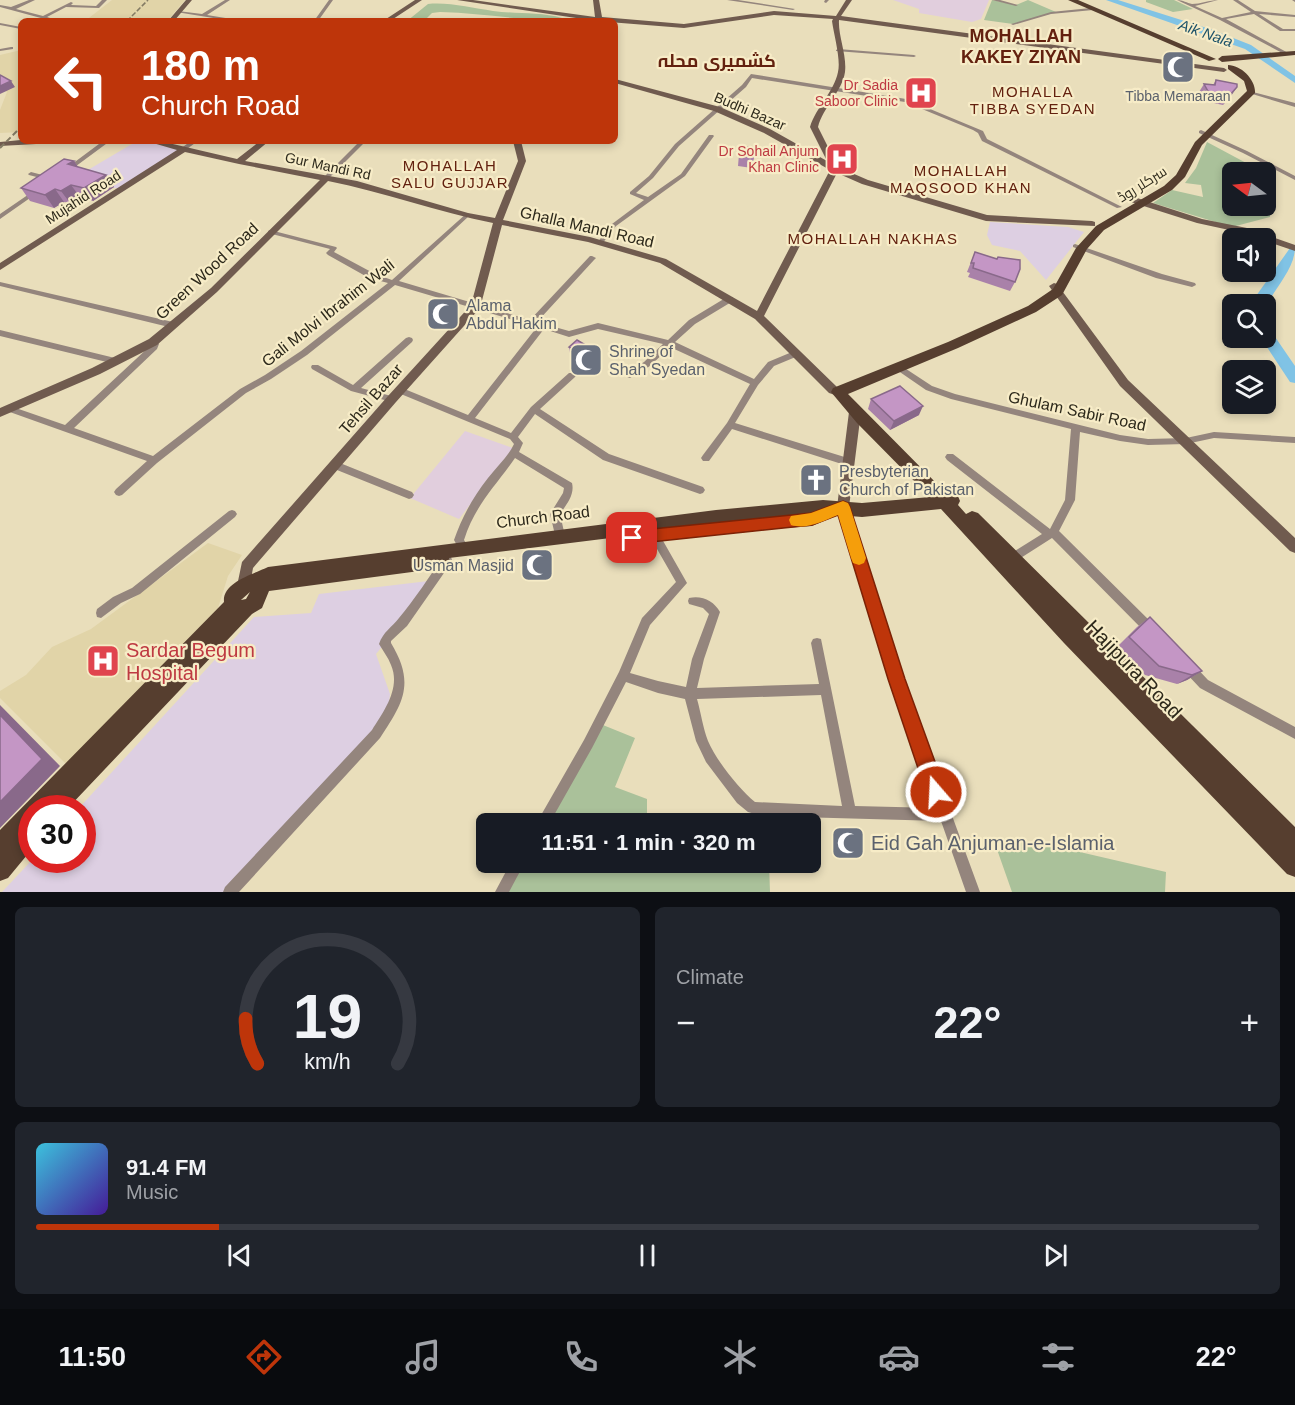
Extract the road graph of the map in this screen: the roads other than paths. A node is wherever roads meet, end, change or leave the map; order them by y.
1 (33, 0) edge
2 (78, 0) edge
3 (105, 0) edge
4 (191, 0) edge
5 (228, 0) edge
6 (331, 0) edge
7 (419, 0) edge
8 (460, 0) edge
9 (596, 0) edge
10 (729, 0) edge
11 (795, 0) edge
12 (849, 0) edge
13 (994, 0) edge
14 (1072, 0) edge
15 (1179, 0) edge
16 (1216, 0) edge
17 (1235, 0) edge
18 (1016, 5) dead end
19 (0, 6) edge
20 (66, 6) junction
21 (1191, 6) junction
22 (1090, 9) junction
23 (10, 11) junction
24 (793, 11) junction
25 (180, 12) junction
26 (1257, 12) junction
27 (203, 15) junction
28 (44, 17) junction
29 (836, 17) junction
30 (47, 18) edge
31 (175, 18) edge
32 (222, 18) edge
33 (318, 18) edge
34 (391, 18) edge
35 (577, 18) edge
36 (599, 18) edge
37 (1293, 18) edge
38 (1222, 19) junction
39 (618, 21) edge
40 (0, 24) edge
41 (1013, 24) dead end
42 (18, 27) edge
43 (1295, 30) edge
44 (10, 48) dead end
45 (0, 50) edge
46 (838, 50) junction
47 (914, 56) dead end
48 (1290, 56) edge
49 (1225, 62) junction
50 (618, 82) edge
51 (1247, 87) junction
52 (836, 90) junction
53 (1295, 105) edge
54 (717, 109) junction
55 (1204, 134) junction
56 (711, 136) dead end
57 (18, 139) edge
58 (1, 142) edge
59 (18, 142) edge
60 (102, 144) edge
61 (161, 144) edge
62 (191, 144) edge
63 (261, 144) edge
64 (360, 144) edge
65 (518, 144) edge
66 (182, 150) junction
67 (239, 162) junction
68 (835, 170) junction
69 (31, 174) dead end
70 (1295, 178) edge
71 (55, 179) junction
72 (325, 179) junction
73 (649, 200) junction
74 (1138, 201) junction
75 (1119, 207) junction
76 (466, 215) junction
77 (0, 217) edge
78 (498, 222) junction
79 (1092, 225) junction
80 (270, 232) junction
81 (600, 243) junction
82 (1078, 247) junction
83 (1295, 248) edge
84 (592, 258) dead end
85 (0, 267) edge
86 (395, 282) junction
87 (0, 284) edge
88 (1192, 285) dead end
89 (1054, 292) junction
90 (729, 298) junction
91 (476, 306) junction
92 (759, 316) junction
93 (532, 323) junction
94 (173, 325) junction
95 (542, 326) junction
96 (0, 333) edge
97 (409, 340) dead end
98 (153, 342) junction
99 (669, 343) junction
100 (795, 354) junction
101 (116, 361) junction
102 (315, 366) dead end
103 (897, 366) junction
104 (572, 375) dead end
105 (630, 375) dead end
106 (857, 382) junction
107 (755, 383) junction
108 (354, 389) junction
109 (838, 392) junction
110 (395, 395) junction
111 (534, 410) junction
112 (5, 411) edge
113 (855, 412) junction
114 (470, 420) junction
115 (730, 425) junction
116 (1076, 428) junction
117 (67, 429) junction
118 (513, 437) junction
119 (1295, 440) edge
120 (1186, 441) junction
121 (514, 453) junction
122 (950, 457) dead end
123 (705, 458) dead end
124 (154, 460) junction
125 (848, 462) junction
126 (335, 465) junction
127 (700, 490) dead end
128 (118, 492) dead end
129 (409, 495) dead end
130 (949, 501) junction
131 (843, 507) junction
132 (232, 514) dead end
133 (1051, 533) junction
134 (654, 535) junction
135 (560, 536) junction
136 (1295, 547) edge
137 (464, 548) junction
138 (447, 560) junction
139 (1007, 561) junction
140 (251, 585) junction
141 (693, 601) dead end
142 (239, 607) junction
143 (101, 613) dead end
144 (1158, 638) edge
145 (817, 643) dead end
146 (1182, 662) edge
147 (623, 676) junction
148 (826, 689) junction
149 (690, 694) junction
150 (1295, 733) edge
151 (49, 795) edge
152 (66, 795) edge
153 (548, 813) edge
154 (850, 813) junction
155 (944, 815) junction
156 (18, 827) edge
157 (1295, 842) edge
158 (0, 845) edge
159 (18, 849) edge
160 (1295, 866) edge
161 (0, 870) edge
162 (513, 873) edge
163 (230, 892) edge
164 (502, 892) edge
165 (974, 892) edge

1 - 23 street
2 - 20 street
3 - 20 street
4 - 25 street
5 - 27 street
6 - 33 street
7 - 34 street
8 - 35 street
9 - 36 street
10 - 24 street
11 - 24 street
12 - 29 street
13 - 18 street
14 - 22 main road
15 - 21 street
16 - 21 street
17 - 26 street
19 - 23 street
20 - 28 street
21 - 38 street
22 - 41 street
22 - 49 main road
23 - 28 street
24 - 29 street
24 - 39 street
25 - 27 street
25 - 31 street
26 - 37 street
26 - 38 street
26 - 43 street
27 - 32 street
28 - 30 street
29 - 46 street
29 - 49 street
38 - 48 street
40 - 42 street
44 - 45 street
46 - 47 street
46 - 52 street
48 - 49 main road
49 - 51 main road
50 - 54 street, Budhi Bazar
51 - 53 street
51 - 55 main road, سرکلر روڈ
52 - 54 street
52 - 68 street
52 - 75 street
54 - 68 street, Budhi Bazar
54 - 73 street
55 - 70 street
55 - 74 main road, سرکلر روڈ
56 - 73 street
57 - 58 street
58 - 59 street
60 - 71 street
61 - 66 street, Gur Mandi Rd
62 - 66 street
63 - 67 street
64 - 72 street
65 - 78 street, Tehsil Bazar
66 - 67 street, Gur Mandi Rd
66 - 85 street, Mujahid Road
67 - 72 street, Gur Mandi Rd
68 - 79 street, Budhi Bazar
68 - 92 street
69 - 71 street
71 - 77 street
72 - 76 street, Gur Mandi Rd
72 - 80 street, Green Wood Road
73 - 81 street
74 - 75 main road, سرکلر روڈ
74 - 82 main road, سرکلر روڈ
74 - 83 street
75 - 79 main road, سرکلر روڈ
76 - 78 street, Gur Mandi Rd
76 - 86 street, Gali Molvi Ibrahim Wali
78 - 81 street, Ghalla Mandi Road
78 - 91 street, Tehsil Bazar
79 - 82 main road, سرکلر روڈ
80 - 86 street
80 - 94 street, Green Wood Road
81 - 90 street, Ghalla Mandi Road
82 - 88 street
82 - 89 main road, سرکلر روڈ
84 - 93 street
86 - 91 street
86 - 124 street, Gali Molvi Ibrahim Wali
87 - 94 street
89 - 103 main road, سرکلر روڈ
89 - 120 street
90 - 92 street, Ghalla Mandi Road
90 - 99 street
91 - 93 street
91 - 110 street, Tehsil Bazar
92 - 100 street, Ghalla Mandi Road
93 - 95 street
94 - 98 street, Green Wood Road
95 - 99 street
95 - 114 street
96 - 101 street
97 - 108 street
98 - 101 street, Green Wood Road
98 - 117 street
99 - 105 street
99 - 107 street
100 - 107 street
100 - 109 street, Ghalla Mandi Road
101 - 112 street, Green Wood Road
102 - 108 street
103 - 106 main road, سرکلر روڈ
103 - 116 street, Ghulam Sabir Road
104 - 111 street
106 - 109 main road, سرکلر روڈ
106 - 130 main road
107 - 115 street
108 - 110 street
109 - 113 main road
110 - 114 street
110 - 126 street, Tehsil Bazar
111 - 118 street
111 - 127 street
112 - 117 street
113 - 125 street
113 - 130 main road
114 - 118 street
115 - 123 street
115 - 125 street
116 - 120 street, Ghulam Sabir Road
116 - 133 street
117 - 124 street
118 - 121 street
119 - 120 street, Ghulam Sabir Road
120 - 136 street
121 - 135 street
121 - 137 street
122 - 133 street
124 - 128 street, Gali Molvi Ibrahim Wali
125 - 131 street
126 - 129 street
126 - 140 street, Tehsil Bazar
130 - 131 main road, Church Road
130 - 139 main road, Hajipura Road
131 - 134 main road, Church Road
131 - 135 main road, Church Road
131 - 155 street
132 - 143 street
133 - 139 street
133 - 144 street
134 - 138 main road, Church Road
134 - 147 street
135 - 137 main road, Church Road
137 - 140 main road, Church Road
138 - 140 main road, Church Road
138 - 163 street
139 - 157 main road
139 - 160 main road, Hajipura Road
140 - 142 main road
141 - 149 street
142 - 151 main road
142 - 152 main road
145 - 148 street
146 - 150 street
147 - 149 street
147 - 153 street
148 - 149 street
148 - 154 street
149 - 154 street
154 - 155 street
155 - 165 street
156 - 158 main road
159 - 161 main road
162 - 164 street

